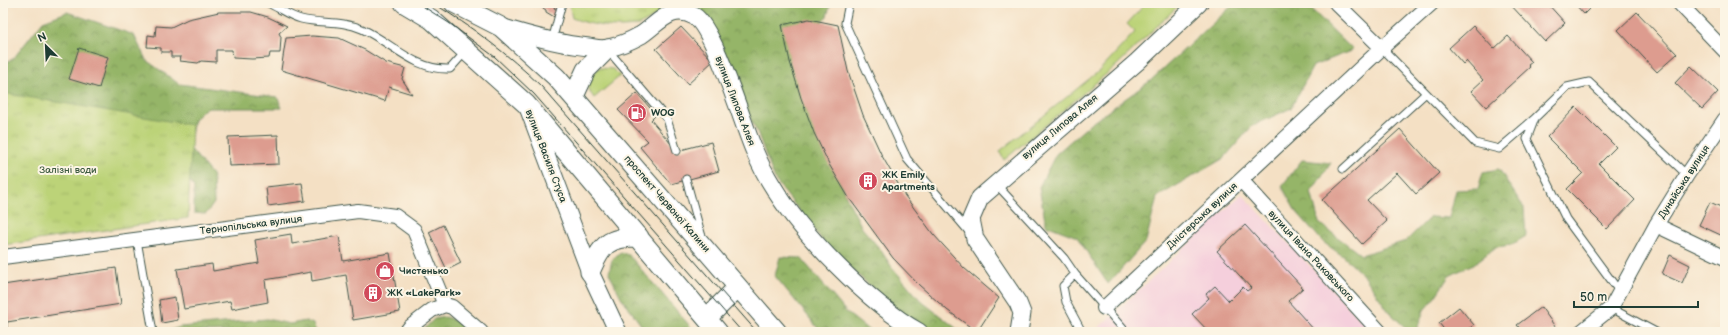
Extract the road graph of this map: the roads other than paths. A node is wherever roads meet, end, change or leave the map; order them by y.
1 (268, 3) edge
2 (404, 3) edge
3 (562, 3) edge
4 (682, 3) edge
5 (850, 3) edge
6 (1199, 3) edge
7 (1336, 3) edge
8 (1432, 3) edge
9 (1679, 3) edge
10 (464, 5) edge
11 (666, 14) junction
12 (501, 27) junction
13 (552, 41) junction
14 (1382, 48) junction
15 (607, 49) junction
16 (467, 50) junction
17 (1725, 51) edge
18 (1426, 93) junction
19 (574, 96) junction
20 (526, 104) junction
21 (1535, 118) junction
22 (1725, 119) edge
23 (677, 151) dead end
24 (1343, 169) dead end
25 (1687, 175) junction
26 (686, 180) dead end
27 (1241, 180) junction
28 (995, 183) junction
29 (1656, 225) junction
30 (638, 237) junction
31 (975, 239) junction
32 (137, 240) junction
33 (706, 249) junction
34 (3, 257) edge
35 (1725, 258) edge
36 (590, 272) junction
37 (1075, 274) junction
38 (738, 287) junction
39 (1620, 291) junction
40 (445, 305) junction
41 (1104, 308) junction
42 (1610, 308) junction
43 (712, 325) edge
44 (153, 332) edge
45 (406, 332) edge
46 (481, 332) edge
47 (618, 332) edge
48 (777, 332) edge
49 (920, 332) edge
50 (1019, 332) edge
51 (1082, 332) edge
52 (1126, 332) edge
53 (1380, 332) edge
54 (1581, 332) edge
55 (1656, 332) edge

1 - 16 lane
2 - 16 main road, вулиця Василя Стуса
3 - 13 lane
4 - 11 lane
5 - 31 lane
6 - 28 street, вулиця Липова Алея
7 - 14 street
8 - 14 street, Дністерська вулиця
9 - 17 street
10 - 12 main road
11 - 15 street
11 - 49 street, вулиця Липова Алея
12 - 13 street
12 - 19 main road, проспект Червоної Калини
13 - 15 street
14 - 18 lane
14 - 27 street, Дністерська вулиця
15 - 19 main road
15 - 23 lane
16 - 20 main road, вулиця Василя Стуса
18 - 21 lane
18 - 24 lane
19 - 33 main road, проспект Червоної Калини
20 - 30 main road
20 - 36 street, вулиця Василя Стуса
21 - 25 lane
21 - 39 lane
22 - 25 street, Дунайська вулиця
25 - 29 street, Дунайська вулиця
26 - 33 lane
27 - 41 street, Дністерська вулиця
27 - 53 street, вулиця Івана Раковського
28 - 31 street, вулиця Липова Алея
28 - 37 lane
29 - 35 street
29 - 39 street
30 - 36 main road
30 - 43 main road
31 - 50 street, вулиця Липова Алея
32 - 34 street, Тернопільська вулиця
32 - 40 street, Тернопільська вулиця
32 - 44 lane
33 - 38 main road, проспект Червоної Калини
36 - 47 street, вулиця Василя Стуса
37 - 41 lane
37 - 51 lane
38 - 43 main road
38 - 48 main road, проспект Червоної Калини
39 - 42 street
40 - 45 street
40 - 46 street
41 - 52 lane
42 - 54 street
42 - 55 lane

